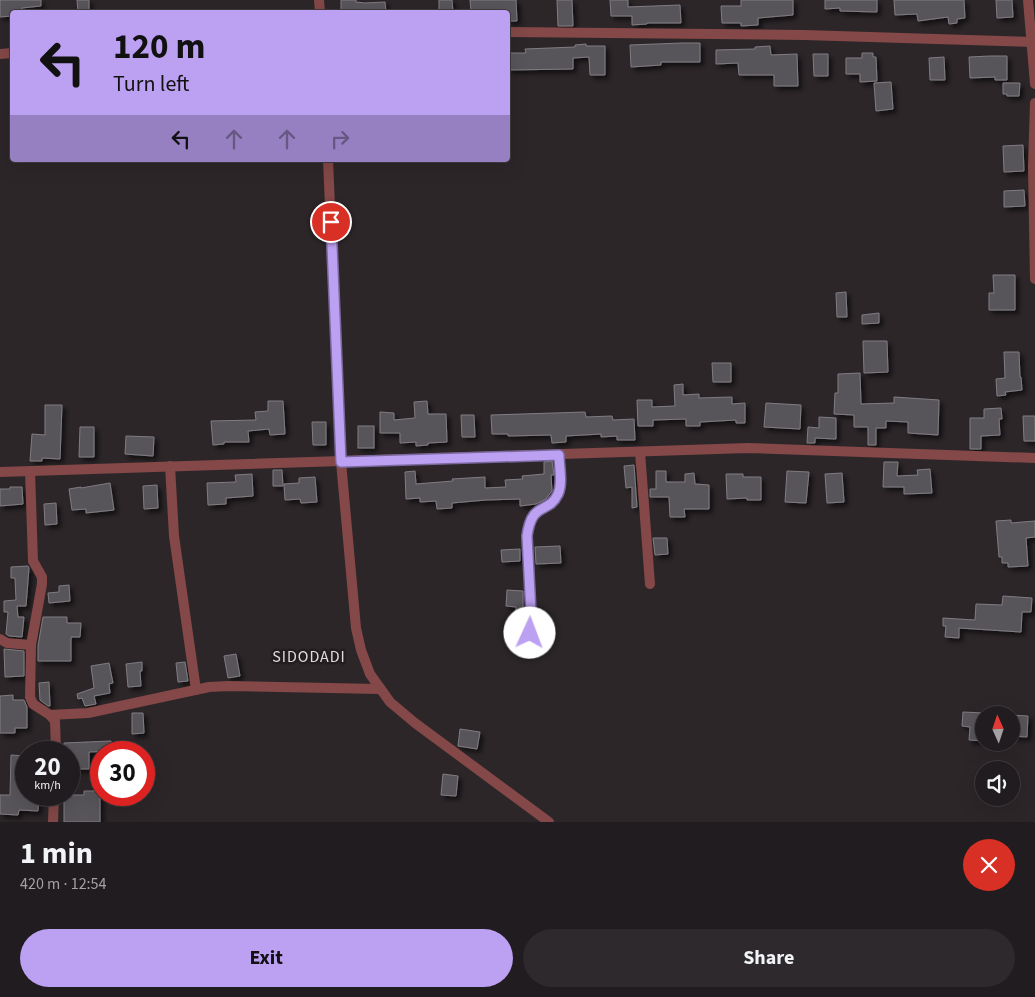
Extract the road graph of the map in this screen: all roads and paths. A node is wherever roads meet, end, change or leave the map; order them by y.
1 (1028, 0) edge
2 (510, 32) edge
3 (1034, 42) edge
4 (1035, 84) edge
5 (1035, 103) edge
6 (328, 162) edge
7 (1035, 279) edge
8 (640, 452) junction
9 (559, 455) junction
10 (1035, 458) edge
11 (341, 462) junction
12 (170, 466) junction
13 (30, 471) junction
14 (0, 472) edge
15 (650, 584) dead end
16 (530, 633) dead end
17 (0, 640) edge
18 (31, 645) junction
19 (380, 689) junction
20 (196, 690) junction
21 (50, 715) junction
22 (56, 741) edge
23 (54, 806) edge
24 (53, 822) edge
25 (549, 822) edge

1 - 3 street
2 - 3 street
3 - 4 street
5 - 7 street
6 - 11 street
8 - 9 street
8 - 10 street
8 - 15 street
9 - 11 street
9 - 16 street
11 - 12 street
11 - 19 street
12 - 13 street
12 - 20 street
13 - 14 street
13 - 18 street
17 - 18 street
18 - 21 street
19 - 20 street
19 - 25 street
20 - 21 street
21 - 22 street
23 - 24 street

